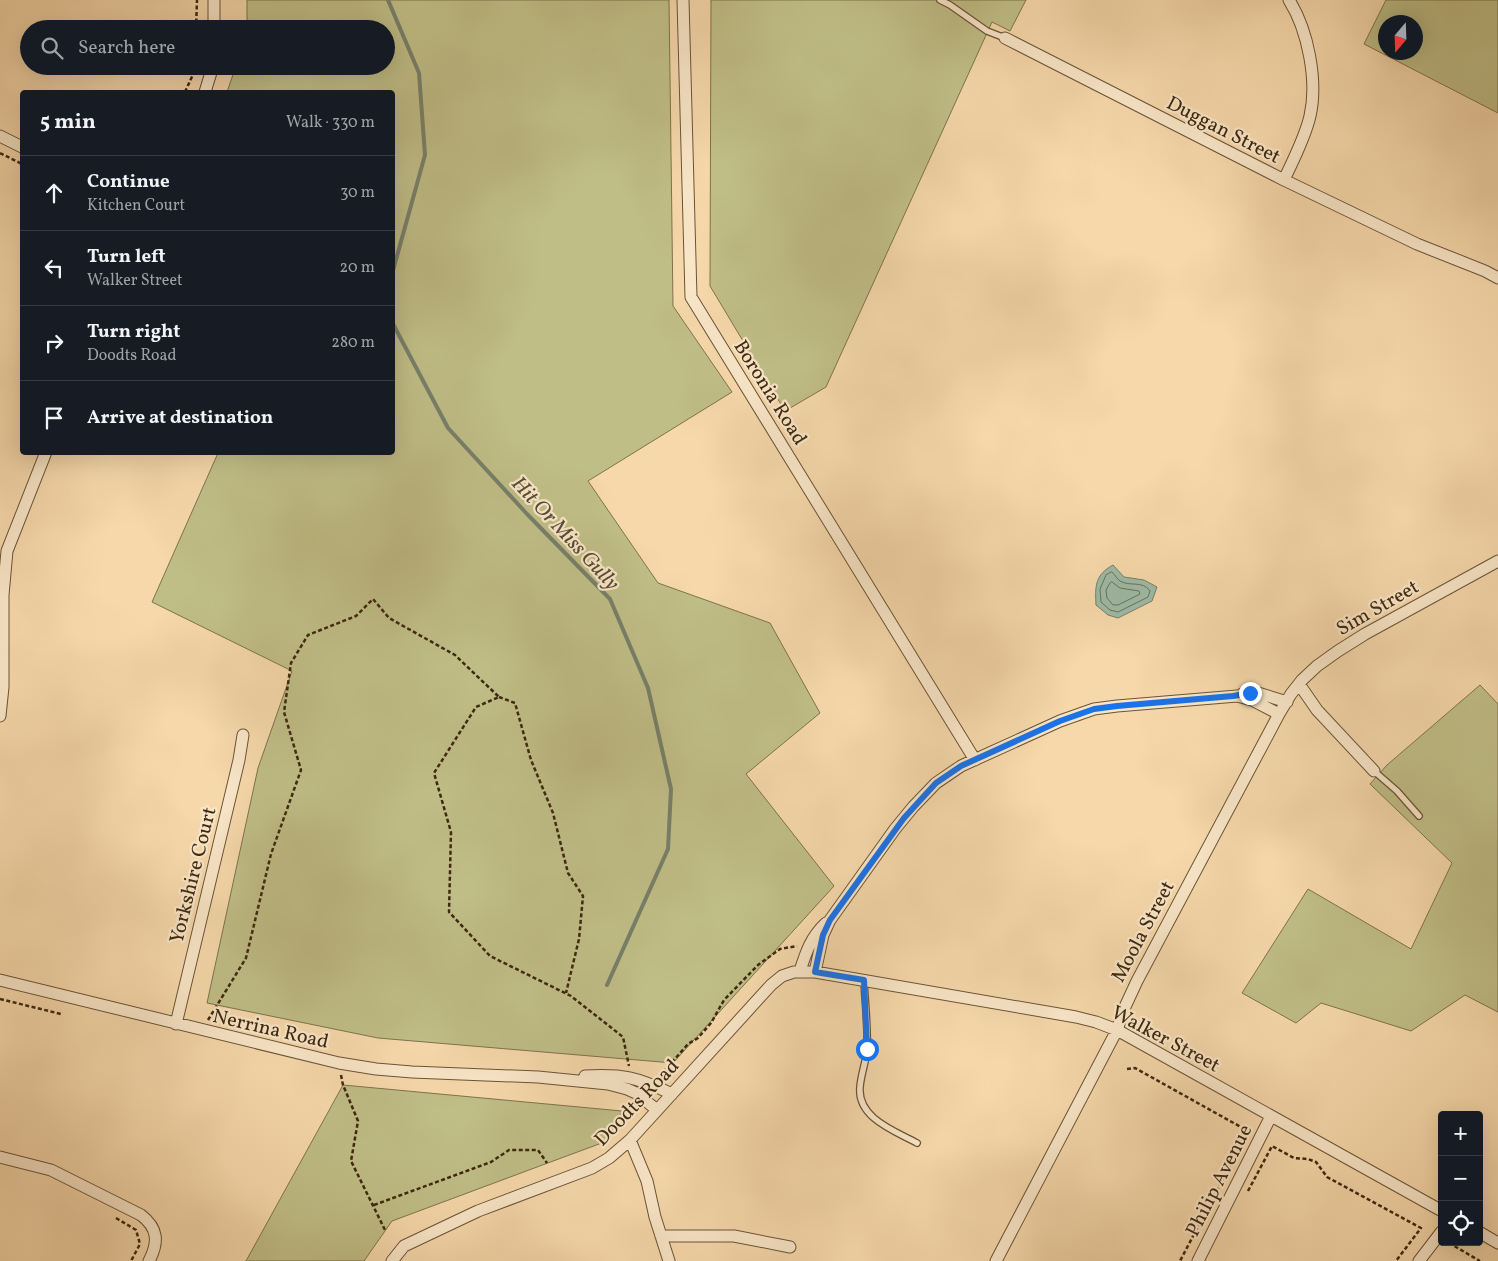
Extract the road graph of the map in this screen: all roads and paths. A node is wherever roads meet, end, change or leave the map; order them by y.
1 (197, 0) edge
2 (214, 0) edge
3 (683, 0) edge
4 (940, 0) edge
5 (1289, 0) edge
6 (196, 20) edge
7 (214, 20) edge
8 (1006, 38) joint
9 (192, 75) edge
10 (210, 75) edge
11 (185, 90) edge
12 (206, 90) edge
13 (0, 136) edge
14 (20, 146) edge
15 (0, 153) edge
16 (20, 163) edge
17 (1284, 180) junction
18 (1498, 278) edge
19 (45, 455) edge
20 (1498, 561) edge
21 (1299, 684) junction
22 (1233, 696) junction
23 (499, 697) junction
24 (1287, 702) junction
25 (1279, 714) junction
26 (0, 716) edge
27 (243, 735) dead end
28 (975, 760) junction
29 (1374, 771) joint
30 (1419, 816) dead end
31 (835, 913) junction
32 (808, 946) junction
33 (800, 971) junction
34 (815, 972) junction
35 (0, 980) edge
36 (864, 980) junction
37 (566, 993) junction
38 (0, 999) edge
39 (61, 1014) dead end
40 (176, 1024) junction
41 (202, 1030) junction
42 (1116, 1030) junction
43 (339, 1063) junction
44 (1127, 1068) dead end
45 (538, 1077) junction
46 (630, 1077) junction
47 (652, 1084) junction
48 (672, 1094) junction
49 (657, 1110) junction
50 (1271, 1116) junction
51 (630, 1140) junction
52 (917, 1142) dead end
53 (1272, 1146) dead end
54 (0, 1157) edge
55 (547, 1163) dead end
56 (374, 1205) junction
57 (1438, 1209) edge
58 (385, 1230) dead end
59 (1483, 1234) edge
60 (661, 1236) junction
61 (1438, 1236) edge
62 (1498, 1243) edge
63 (140, 1244) dead end
64 (1455, 1246) edge
65 (790, 1247) dead end
66 (131, 1261) edge
67 (149, 1261) edge
68 (392, 1261) edge
69 (669, 1261) edge
70 (996, 1261) edge
71 (1180, 1261) edge
72 (1198, 1261) edge
73 (1396, 1261) edge
74 (1419, 1261) edge
75 (1480, 1261) edge

1 - 6 path
2 - 7 street
3 - 28 street, Boronia Road
4 - 8 lane, Duggan Street
5 - 17 street
8 - 17 street, Duggan Street
9 - 11 path
10 - 12 street
13 - 14 street
15 - 16 path
17 - 18 street, Duggan Street
19 - 26 street
20 - 21 street, Sim Street
21 - 24 street, Sim Street
21 - 29 street
22 - 24 street
22 - 25 street
22 - 28 street
23 - 37 path
23 - 37 path
23 - 41 path
24 - 25 street, Moola Street
25 - 42 street, Moola Street
27 - 40 street, Yorkshire Court
28 - 31 street
29 - 30 lane
31 - 32 street
31 - 34 street
32 - 33 street
32 - 47 path
33 - 34 street, Doodts Road
33 - 48 street, Doodts Road
34 - 36 street, Walker Street
35 - 40 street, Nerrina Road
36 - 42 street, Walker Street
36 - 52 lane
37 - 46 path
38 - 39 path
40 - 41 street, Nerrina Road
41 - 43 street, Nerrina Road
42 - 50 street, Walker Street
42 - 70 street, Moola Street
43 - 45 street, Nerrina Road
43 - 56 path
44 - 71 path
45 - 46 street, Nerrina Road
45 - 49 street, Nerrina Road
46 - 47 street, Nerrina Road
47 - 48 street, Nerrina Road
48 - 49 street, Doodts Road
49 - 51 street, Doodts Road
50 - 57 street, Walker Street
50 - 72 street, Philip Avenue
51 - 60 street
51 - 68 street, Doodts Road
53 - 73 path
54 - 67 street
55 - 56 path
56 - 58 path
59 - 62 street
60 - 65 street
60 - 69 street
61 - 74 street
63 - 66 path
64 - 75 path

